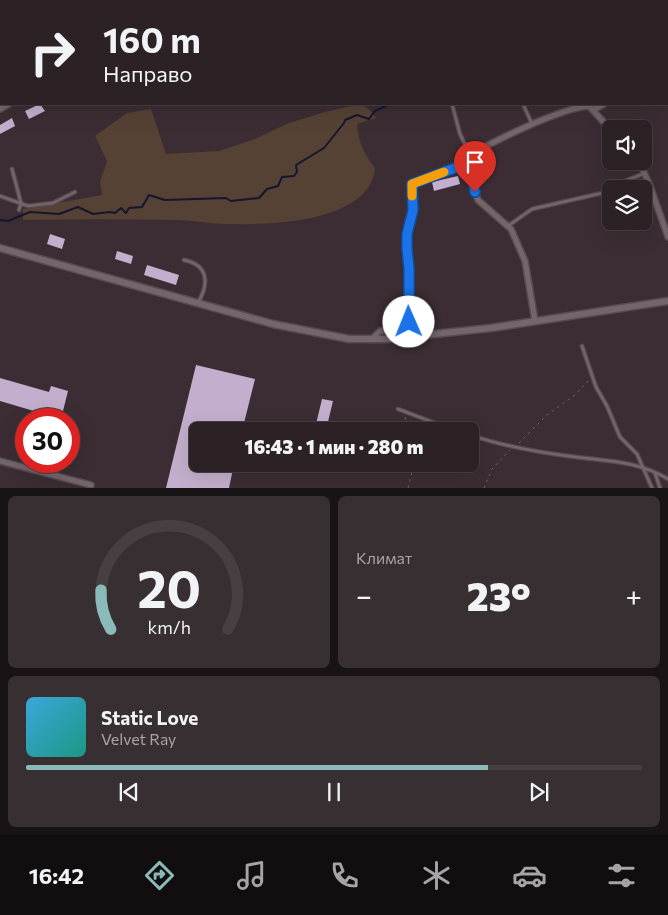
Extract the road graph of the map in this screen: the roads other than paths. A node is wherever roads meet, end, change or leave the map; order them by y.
1 (452, 105) edge
2 (523, 105) edge
3 (602, 105) edge
4 (593, 110) junction
5 (602, 120) edge
6 (533, 125) junction
7 (470, 155) junction
8 (471, 162) junction
9 (12, 169) dead end
10 (644, 170) edge
11 (645, 173) junction
12 (628, 180) edge
13 (74, 192) dead end
14 (602, 192) edge
15 (0, 196) edge
16 (21, 203) junction
17 (19, 210) dead end
18 (508, 226) junction
19 (668, 237) edge
20 (0, 248) edge
21 (184, 260) dead end
22 (668, 301) edge
23 (198, 304) junction
24 (535, 321) junction
25 (372, 339) junction
26 (582, 346) dead end
27 (398, 410) dead end
28 (431, 422) edge
29 (479, 438) edge
30 (0, 461) edge
31 (644, 467) junction
32 (655, 471) junction
33 (668, 479) edge
34 (91, 485) dead end
35 (652, 488) edge
36 (660, 488) edge

1 - 7 lane
2 - 6 lane
3 - 4 street
4 - 5 street
4 - 6 street
6 - 7 street
7 - 8 street
8 - 18 street
8 - 25 street
9 - 16 lane
10 - 11 street
11 - 12 lane
11 - 19 street
13 - 16 lane
14 - 18 lane
15 - 16 lane
16 - 17 lane
18 - 24 street
20 - 23 street
21 - 23 lane
22 - 24 street
23 - 25 street
24 - 25 street
26 - 31 lane
27 - 28 lane
29 - 31 lane
30 - 34 street
31 - 32 lane
31 - 35 lane
32 - 33 lane
32 - 36 lane

